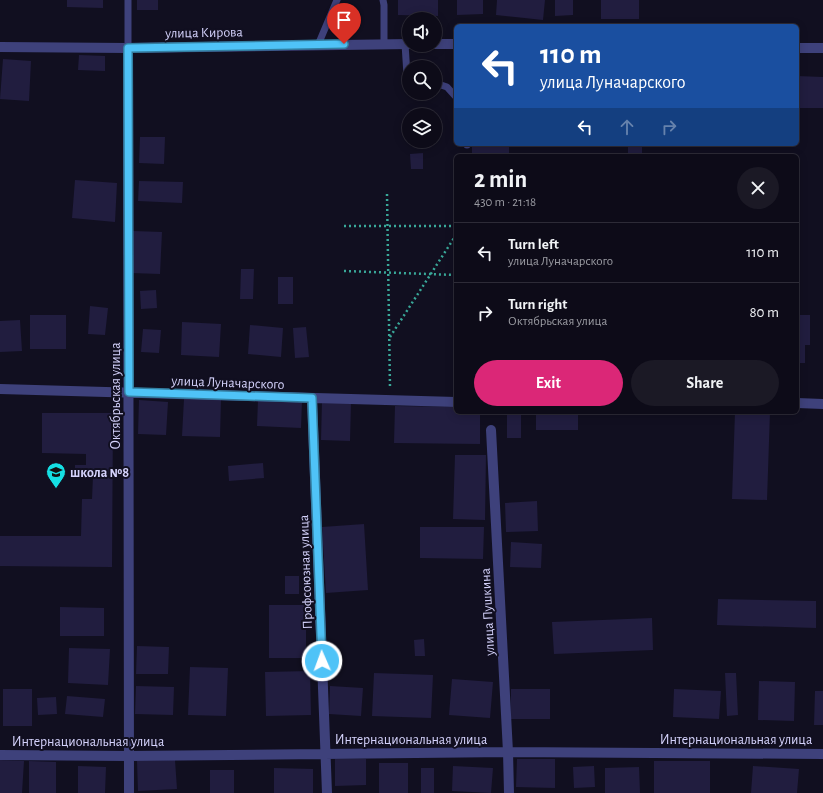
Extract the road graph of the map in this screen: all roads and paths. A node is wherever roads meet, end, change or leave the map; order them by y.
1 (128, 0) edge
2 (337, 0) edge
3 (383, 0) edge
4 (384, 44) junction
5 (402, 44) edge
6 (442, 44) edge
7 (454, 44) edge
8 (318, 45) junction
9 (0, 48) edge
10 (128, 48) junction
11 (799, 48) edge
12 (823, 48) edge
13 (442, 85) edge
14 (454, 94) edge
15 (386, 194) dead end
16 (344, 226) dead end
17 (387, 226) junction
18 (454, 226) edge
19 (454, 238) edge
20 (344, 271) dead end
21 (388, 272) junction
22 (430, 274) junction
23 (454, 275) edge
24 (389, 338) junction
25 (0, 389) edge
26 (129, 392) junction
27 (312, 398) junction
28 (390, 400) junction
29 (454, 402) edge
30 (799, 404) edge
31 (823, 404) edge
32 (491, 430) dead end
33 (508, 752) junction
34 (326, 753) junction
35 (0, 754) edge
36 (823, 754) edge
37 (129, 756) junction
38 (129, 793) edge
39 (327, 793) edge
40 (509, 793) edge

1 - 10 lane
2 - 8 lane
3 - 4 lane
4 - 5 street, улица Кирова
4 - 8 street, улица Кирова
6 - 7 street
8 - 10 street, улица Кирова
9 - 10 street, улица Кирова
10 - 26 street, Октябрьская улица
11 - 12 street
13 - 14 lane
15 - 17 path
16 - 17 path
17 - 18 path
17 - 21 path
19 - 22 path
20 - 21 path
21 - 22 path
21 - 24 path
22 - 23 path
22 - 24 path
24 - 28 path
25 - 26 street, улица Луначарского
26 - 27 street, улица Луначарского
26 - 37 street, Октябрьская улица
27 - 28 street, улица Луначарского
27 - 34 street, Профсоюзная улица
28 - 29 street, улица Луначарского
30 - 31 street
32 - 33 street, улица Пушкина
33 - 34 street, Интернациональная улица
33 - 36 street, Интернациональная улица
33 - 40 street, улица Пушкина
34 - 37 street, Интернациональная улица
34 - 39 street, Профсоюзная улица
35 - 37 street, Интернациональная улица
37 - 38 street, Октябрьская улица

